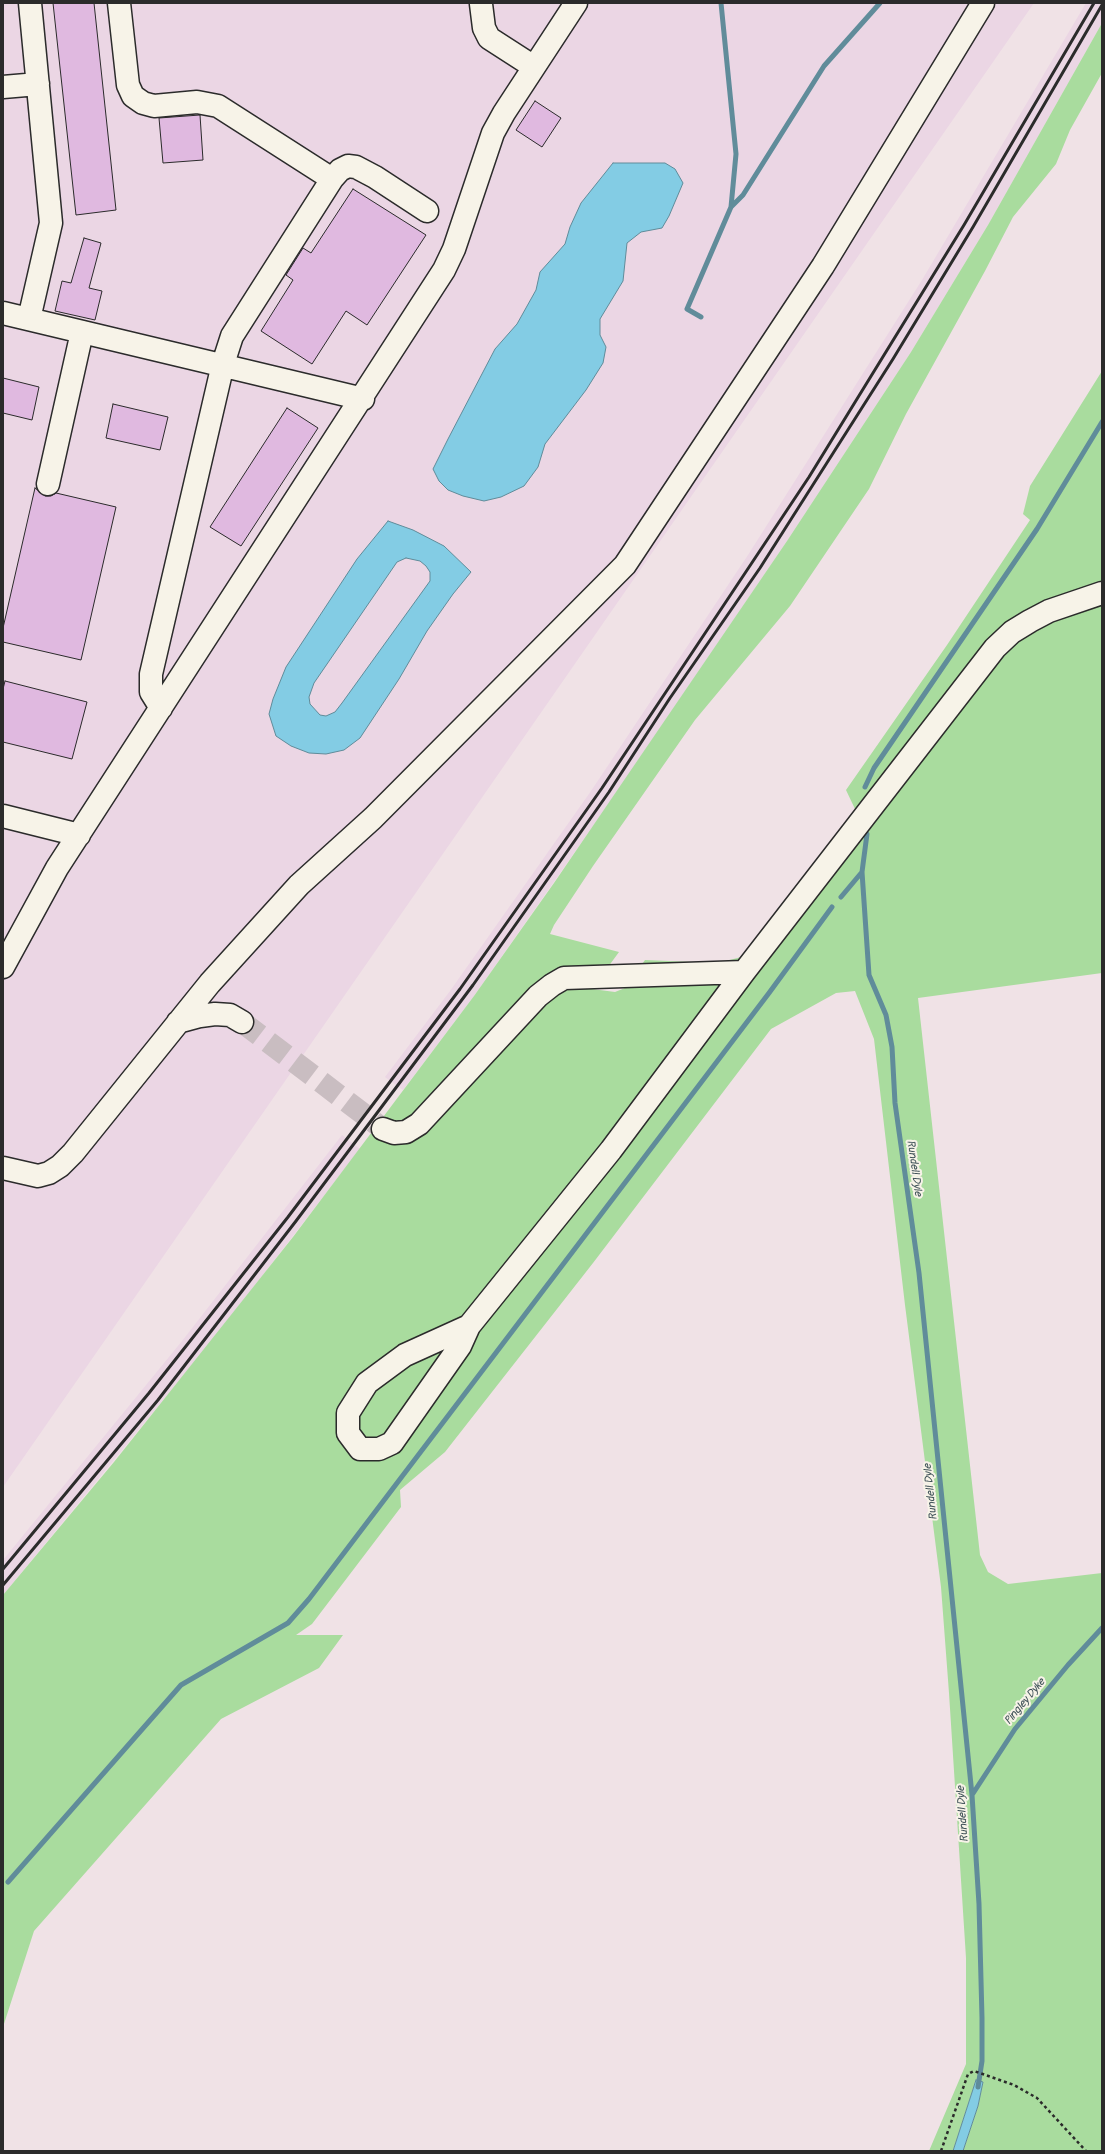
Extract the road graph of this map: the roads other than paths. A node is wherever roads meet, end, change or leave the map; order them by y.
1 (30, 3) edge
2 (119, 3) edge
3 (576, 3) edge
4 (481, 4) edge
5 (981, 5) edge
6 (534, 67) junction
7 (38, 84) junction
8 (3, 87) edge
9 (332, 179) junction
10 (427, 211) dead end
11 (3, 313) edge
12 (29, 319) junction
13 (82, 332) junction
14 (223, 364) junction
15 (362, 399) junction
16 (48, 484) dead end
17 (1102, 593) edge
18 (160, 708) junction
19 (3, 816) edge
20 (79, 835) junction
21 (3, 968) edge
22 (744, 972) junction
23 (178, 1022) junction
24 (242, 1022) tunnel mouth
25 (383, 1129) tunnel mouth
26 (3, 1168) edge
27 (469, 1326) junction

1 - 7 lane
2 - 9 lane
3 - 6 lane
4 - 6 lane
5 - 23 lane
6 - 15 lane
7 - 8 lane
7 - 12 lane
9 - 10 lane
9 - 14 lane
11 - 12 lane
12 - 13 lane
13 - 14 lane
13 - 16 lane
14 - 15 lane
14 - 18 lane
15 - 18 lane
17 - 22 lane
18 - 20 lane
19 - 20 lane
20 - 21 lane
22 - 25 lane
22 - 27 lane
23 - 24 lane
23 - 26 lane
27 - 27 lane

